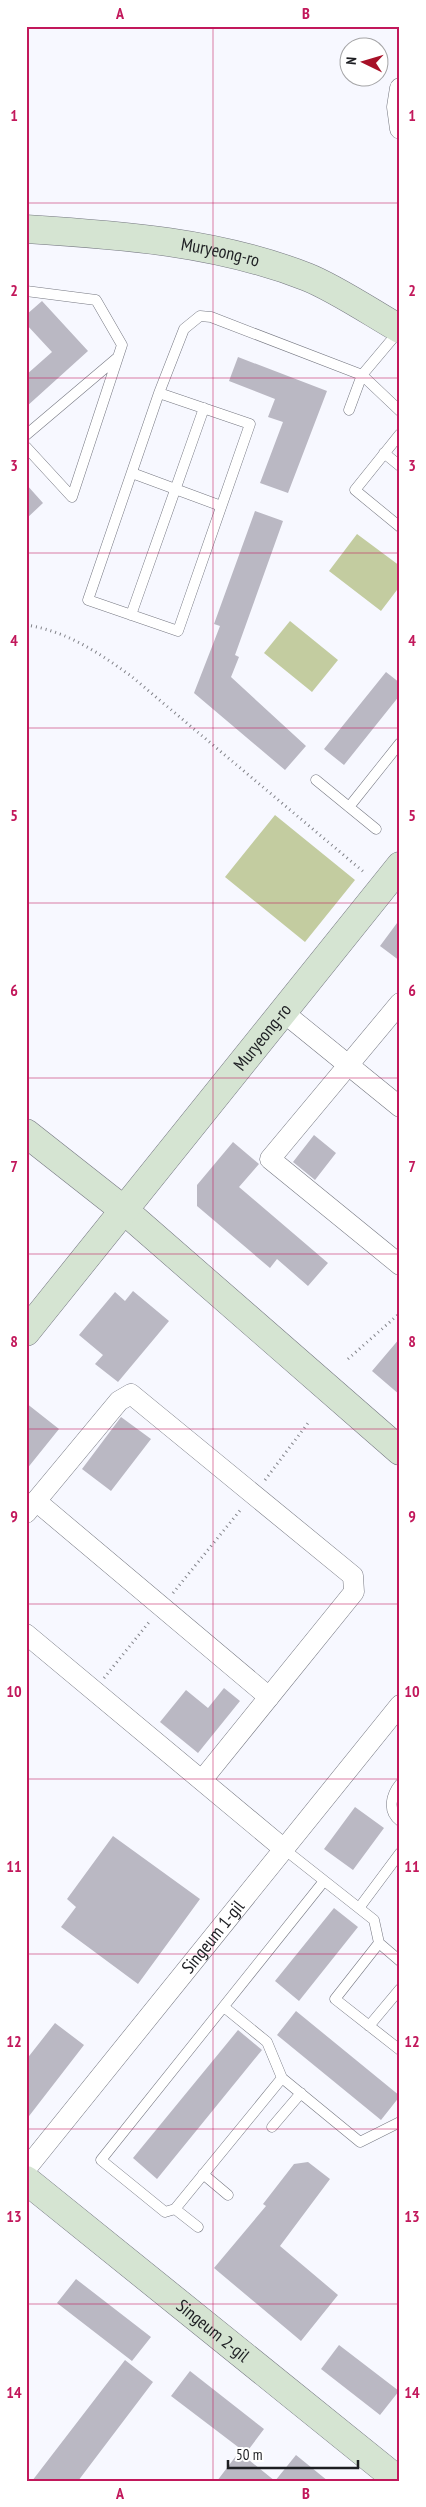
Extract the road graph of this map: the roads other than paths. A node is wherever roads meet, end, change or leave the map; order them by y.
1 (400, 88) edge
2 (400, 129) edge
3 (26, 229) edge
4 (26, 291) edge
5 (400, 329) edge
6 (118, 357) junction
7 (362, 375) junction
8 (160, 393) junction
9 (204, 408) junction
10 (349, 410) dead end
11 (400, 411) edge
12 (400, 434) edge
13 (26, 435) edge
14 (26, 447) edge
15 (384, 453) junction
16 (400, 466) edge
17 (132, 473) junction
18 (175, 489) junction
19 (221, 506) junction
20 (400, 527) edge
21 (131, 615) junction
22 (400, 743) edge
23 (316, 780) dead end
24 (349, 807) junction
25 (376, 829) dead end
26 (400, 866) edge
27 (400, 1003) edge
28 (283, 1012) junction
29 (348, 1065) junction
30 (400, 1107) edge
31 (26, 1133) edge
32 (126, 1210) junction
33 (400, 1265) edge
34 (26, 1332) edge
35 (400, 1451) edge
36 (31, 1507) edge
37 (26, 1634) edge
38 (269, 1697) junction
39 (400, 1705) edge
40 (202, 1780) junction
41 (400, 1784) edge
42 (400, 1821) edge
43 (284, 1849) junction
44 (400, 1852) edge
45 (324, 1881) junction
46 (359, 1908) junction
47 (378, 1943) junction
48 (400, 1961) edge
49 (400, 1989) edge
50 (224, 2007) junction
51 (370, 2026) junction
52 (400, 2050) edge
53 (282, 2078) junction
54 (301, 2093) junction
55 (400, 2122) edge
56 (272, 2127) dead end
57 (26, 2169) edge
58 (203, 2174) junction
59 (26, 2180) edge
60 (228, 2195) dead end
61 (175, 2209) junction
62 (198, 2227) dead end
63 (399, 2481) edge

1 - 2 street
3 - 5 street, Muryeong-ro
4 - 6 lane
5 - 7 lane
6 - 13 lane
6 - 14 lane
7 - 8 lane
7 - 10 lane
7 - 11 lane
8 - 9 lane
8 - 17 lane
9 - 18 lane
9 - 19 lane
12 - 15 lane
15 - 16 lane
15 - 20 lane
17 - 18 lane
17 - 21 lane
18 - 19 lane
18 - 21 lane
19 - 21 lane
22 - 24 lane
23 - 24 lane
24 - 25 lane
26 - 28 street, Muryeong-ro
27 - 29 street
28 - 29 street
28 - 32 street, Muryeong-ro
29 - 30 street
29 - 33 street
31 - 32 street
32 - 34 street, Muryeong-ro
32 - 35 street
36 - 38 street
36 - 38 street
37 - 40 street
38 - 40 street
39 - 43 street, Singeum 1-gil
40 - 43 street
41 - 42 lane
43 - 45 lane
43 - 57 street, Singeum 1-gil
44 - 46 lane
45 - 46 lane
45 - 50 lane
46 - 47 lane
47 - 48 lane
47 - 51 lane
49 - 51 lane
50 - 53 lane
50 - 61 lane
51 - 52 lane
53 - 54 lane
53 - 58 lane
54 - 55 lane
54 - 56 lane
58 - 60 lane
58 - 61 lane
59 - 63 street, Singeum 2-gil
61 - 62 lane

